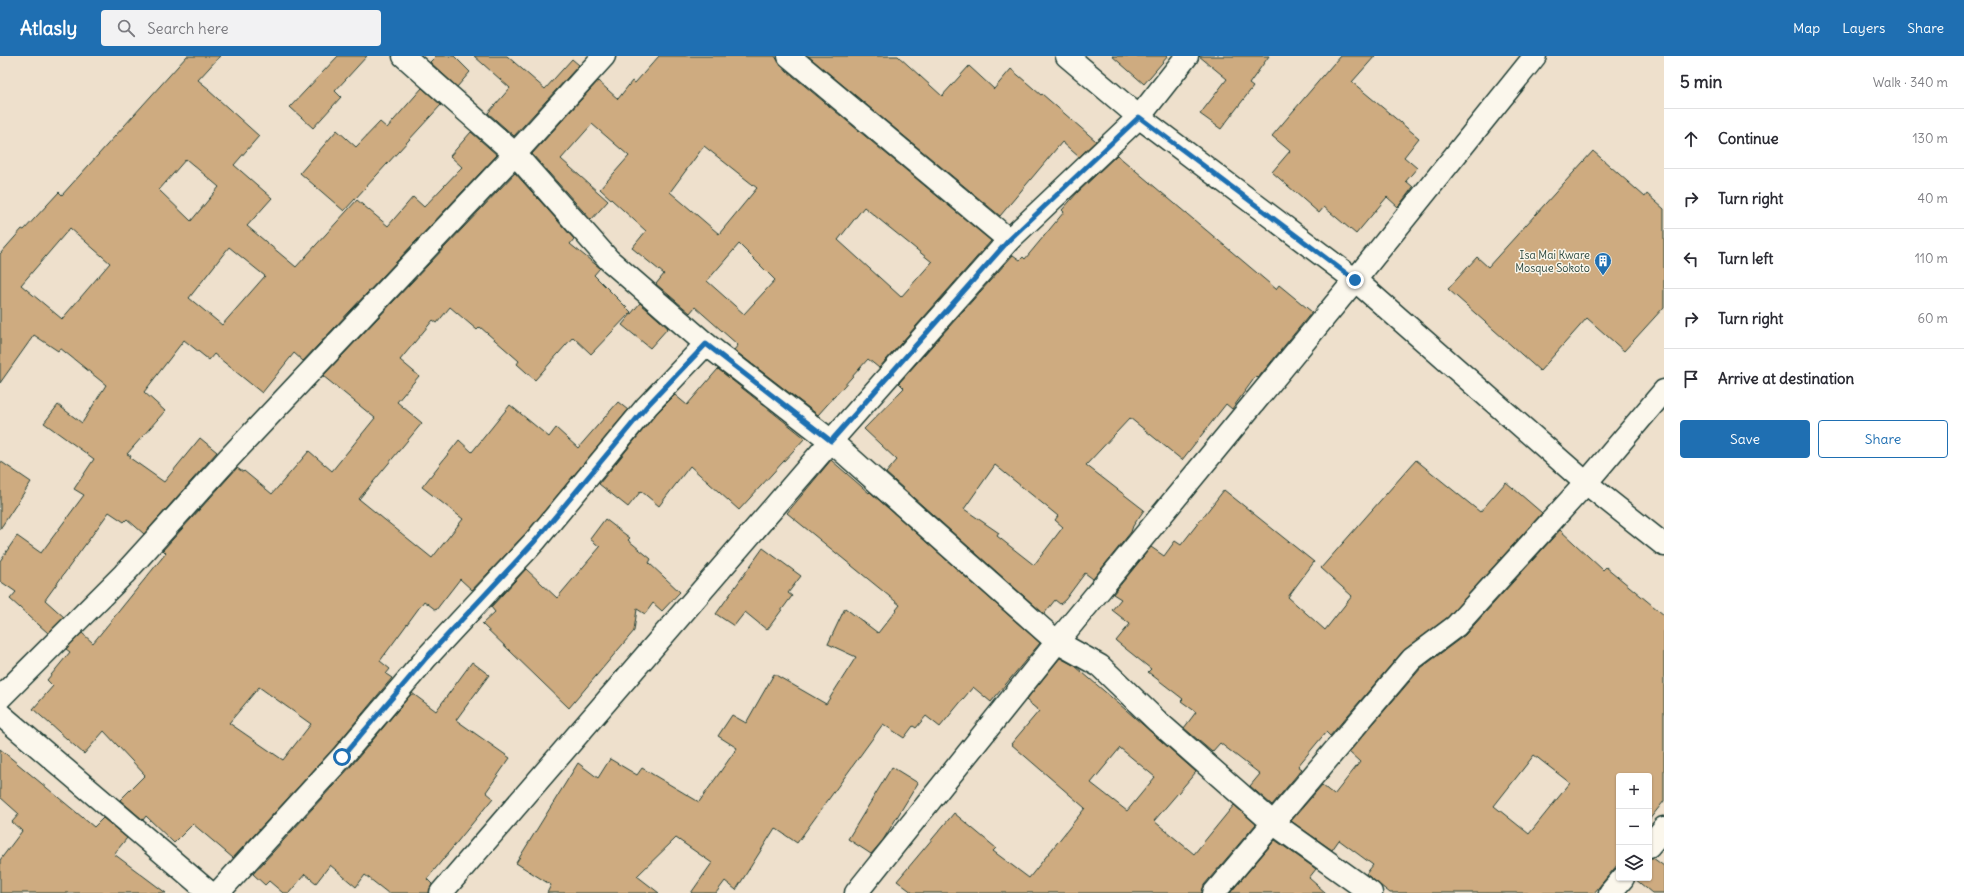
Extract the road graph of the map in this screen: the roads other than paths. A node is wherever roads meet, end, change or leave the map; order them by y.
1 (404, 56) edge
2 (604, 56) edge
3 (789, 56) edge
4 (1067, 56) edge
5 (1187, 56) edge
6 (1535, 56) edge
7 (1139, 117) junction
8 (516, 154) junction
9 (1009, 240) junction
10 (1355, 280) junction
11 (706, 344) junction
12 (1664, 391) edge
13 (831, 441) junction
14 (1586, 483) junction
15 (1664, 545) edge
16 (1057, 642) junction
17 (0, 698) edge
18 (0, 714) edge
19 (1273, 823) junction
20 (1664, 828) edge
21 (1650, 845) edge
22 (1620, 881) edge
23 (210, 893) edge
24 (218, 893) edge
25 (441, 893) edge
26 (856, 893) edge
27 (1214, 893) edge
28 (1370, 893) edge
29 (1610, 893) edge

1 - 8 street
2 - 8 street
3 - 9 street
4 - 7 street
5 - 7 street
6 - 10 street
7 - 9 street
7 - 10 street
8 - 11 street
8 - 17 street
9 - 13 street
10 - 14 street
10 - 16 street
11 - 13 street
11 - 24 street
12 - 14 street
13 - 16 street
13 - 25 street
14 - 15 street
14 - 19 street
16 - 19 street
16 - 26 street
18 - 23 street
19 - 27 street
19 - 28 street
20 - 21 street
22 - 29 street

